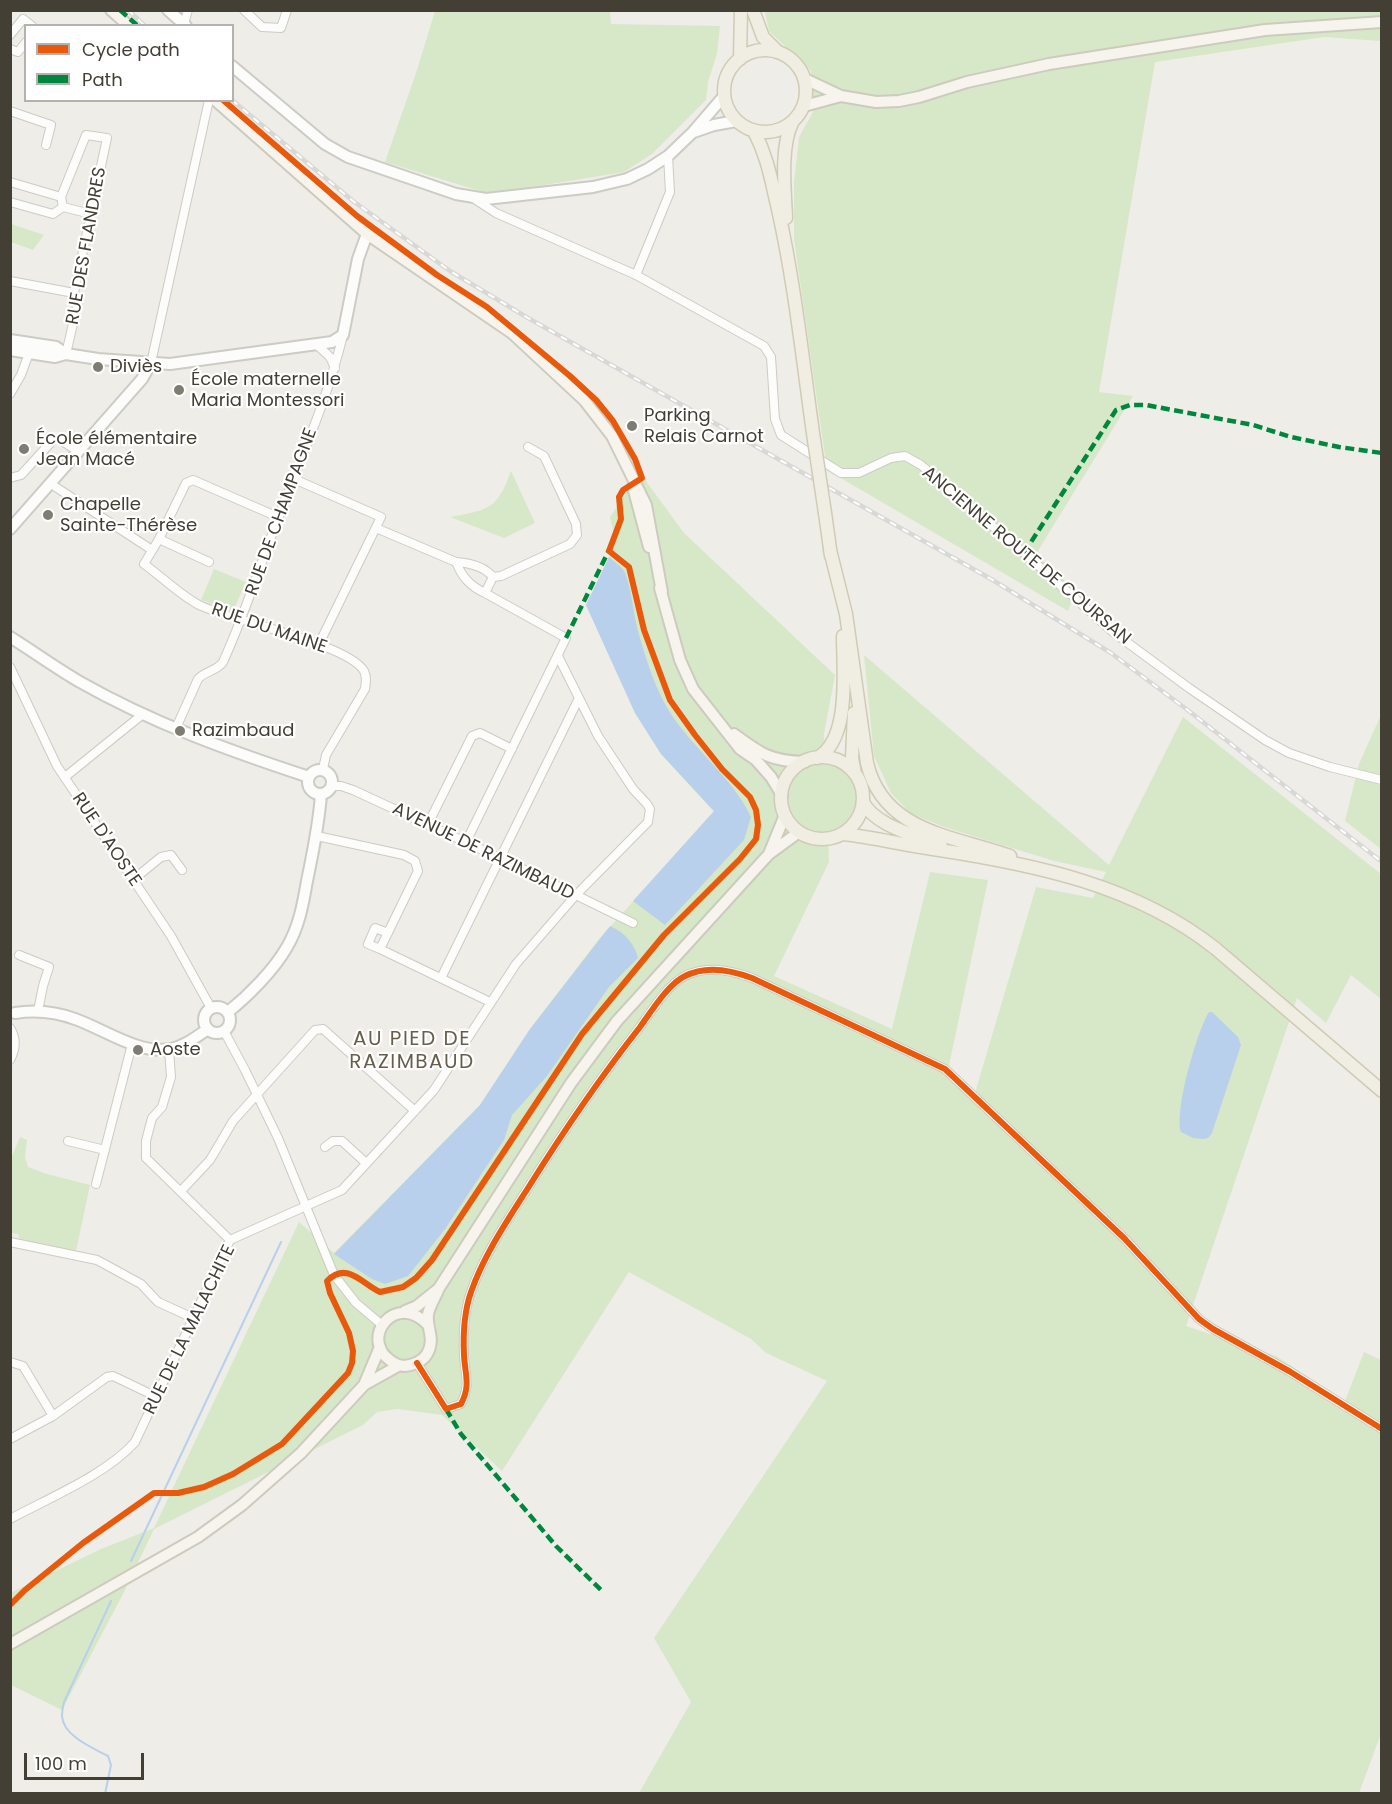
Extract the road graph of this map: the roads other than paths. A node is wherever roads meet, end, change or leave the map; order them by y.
1 (111, 10) edge
2 (168, 10) edge
3 (244, 10) edge
4 (288, 10) edge
5 (741, 10) edge
6 (753, 10) edge
7 (1382, 22) edge
8 (29, 24) edge
9 (127, 24) edge
10 (184, 24) edge
11 (10, 36) edge
12 (24, 44) edge
13 (10, 50) edge
14 (778, 51) junction
15 (740, 58) junction
16 (234, 68) edge
17 (805, 78) junction
18 (724, 96) junction
19 (841, 96) junction
20 (209, 102) edge
21 (217, 102) edge
22 (804, 106) junction
23 (10, 111) edge
24 (736, 121) junction
25 (792, 123) junction
26 (754, 131) junction
27 (693, 132) junction
28 (46, 145) dead end
29 (668, 156) junction
30 (10, 182) edge
31 (61, 197) junction
32 (471, 198) junction
33 (10, 201) edge
34 (63, 207) junction
35 (91, 214) junction
36 (367, 234) junction
37 (786, 246) junction
38 (636, 275) junction
39 (10, 280) edge
40 (74, 294) junction
41 (343, 334) junction
42 (10, 340) edge
43 (317, 345) junction
44 (10, 350) edge
45 (29, 353) junction
46 (66, 354) junction
47 (151, 363) junction
48 (335, 368) junction
49 (10, 394) edge
50 (528, 447) dead end
51 (79, 452) junction
52 (10, 478) edge
53 (294, 479) junction
54 (51, 484) junction
55 (278, 517) junction
56 (376, 528) junction
57 (10, 529) edge
58 (159, 539) junction
59 (152, 550) junction
60 (830, 550) junction
61 (209, 562) dead end
62 (456, 562) junction
63 (493, 577) junction
64 (485, 593) junction
65 (242, 620) junction
66 (842, 627) junction
67 (10, 638) edge
68 (319, 644) junction
69 (558, 656) junction
70 (10, 667) edge
71 (579, 698) junction
72 (131, 709) junction
73 (143, 714) junction
74 (127, 726) junction
75 (724, 727) junction
76 (176, 728) junction
77 (512, 749) junction
78 (811, 760) junction
79 (323, 769) junction
80 (855, 774) junction
81 (65, 777) junction
82 (309, 777) junction
83 (1382, 780) edge
84 (332, 786) junction
85 (321, 794) junction
86 (782, 795) junction
87 (863, 802) junction
88 (785, 815) junction
89 (428, 824) junction
90 (799, 832) junction
91 (843, 834) junction
92 (317, 836) junction
93 (466, 843) junction
94 (956, 852) junction
95 (769, 854) junction
96 (500, 858) junction
97 (182, 870) dead end
98 (1061, 875) junction
99 (134, 879) junction
100 (575, 896) junction
101 (633, 923) dead end
102 (388, 933) junction
103 (380, 949) junction
104 (20, 955) dead end
105 (441, 978) junction
106 (490, 1002) junction
107 (211, 1008) junction
108 (38, 1011) junction
109 (228, 1012) junction
110 (12, 1018) edge
111 (208, 1029) junction
112 (224, 1031) junction
113 (132, 1044) junction
114 (169, 1049) junction
115 (10, 1060) edge
116 (1382, 1091) edge
117 (257, 1094) junction
118 (415, 1111) junction
119 (68, 1141) dead end
120 (325, 1147) dead end
121 (105, 1150) junction
122 (366, 1163) junction
123 (96, 1184) dead end
124 (181, 1191) junction
125 (307, 1207) junction
126 (230, 1240) junction
127 (10, 1242) edge
128 (439, 1288) junction
129 (401, 1312) junction
130 (193, 1318) junction
131 (382, 1325) junction
132 (428, 1325) junction
133 (380, 1347) junction
134 (10, 1362) edge
135 (417, 1363) junction
136 (398, 1366) junction
137 (364, 1385) junction
138 (157, 1396) junction
139 (53, 1416) junction
140 (1382, 1429) edge
141 (10, 1439) edge
142 (10, 1519) edge
143 (10, 1644) edge

1 - 9 main road
2 - 10 street
3 - 4 street
5 - 15 main road
6 - 14 main road
7 - 19 main road
8 - 11 street
12 - 13 street
14 - 15 main road
14 - 17 main road
15 - 18 main road
16 - 32 street
17 - 19 main road
17 - 22 main road
18 - 24 main road
18 - 27 street
19 - 22 main road
20 - 47 street
21 - 36 main road
22 - 25 main road
23 - 28 street
24 - 26 main road
24 - 27 street
25 - 26 main road
25 - 37 main road
26 - 37 main road
27 - 29 street
29 - 32 street
29 - 38 street
30 - 31 street
31 - 34 street
31 - 35 street, RUE DES FLANDRES
32 - 38 street, ANCIENNE ROUTE DE COURSAN
33 - 34 street
34 - 35 street
35 - 40 street, RUE DES FLANDRES
36 - 41 street
36 - 75 main road
37 - 60 main road, bridge
38 - 83 street, ANCIENNE ROUTE DE COURSAN
39 - 40 street
40 - 46 street, RUE DES FLANDRES
41 - 43 street
41 - 48 street, RUE DE CHAMPAGNE
42 - 46 street
43 - 47 street
43 - 48 street
44 - 45 street
45 - 46 street
45 - 49 street
46 - 47 street
47 - 51 street
48 - 53 street, RUE DE CHAMPAGNE
50 - 63 street
51 - 52 street
51 - 54 street
53 - 55 street, RUE DE CHAMPAGNE
53 - 56 street
54 - 57 street
54 - 59 street
55 - 58 street
55 - 65 street, RUE DE CHAMPAGNE
56 - 62 street
56 - 68 street
58 - 59 street
58 - 61 street
59 - 65 street, RUE DU MAINE
60 - 66 main road
60 - 98 main road
62 - 63 street
62 - 64 street
63 - 64 street
64 - 69 street
65 - 68 street, RUE DU MAINE
65 - 76 street, RUE DE CHAMPAGNE
66 - 78 main road
66 - 80 main road
67 - 72 street
68 - 79 street, RUE DU MAINE
69 - 71 street
69 - 77 street
70 - 81 street, RUE D'AOSTE
71 - 96 street
71 - 100 street, RUE DE LA MALACHITE
72 - 73 street
72 - 74 street
73 - 74 street
73 - 76 street
74 - 81 street
75 - 78 main road
75 - 86 main road
76 - 82 street
77 - 89 street
77 - 93 street
78 - 80 main road
78 - 86 main road
79 - 82 street
79 - 84 street
80 - 87 main road
81 - 99 street, RUE D'AOSTE
82 - 85 street
84 - 85 street
84 - 89 street, AVENUE DE RAZIMBAUD
85 - 92 street
86 - 88 main road
87 - 91 main road
87 - 94 main road
88 - 90 main road
88 - 95 main road
89 - 93 street, AVENUE DE RAZIMBAUD
90 - 91 main road
90 - 95 main road
91 - 94 main road
92 - 102 street
92 - 109 street
93 - 96 street, AVENUE DE RAZIMBAUD
94 - 98 main road
95 - 128 main road
96 - 100 street, AVENUE DE RAZIMBAUD
96 - 105 street
97 - 99 street
98 - 116 main road
99 - 107 street, RUE D'AOSTE
100 - 101 street, AVENUE DE RAZIMBAUD
100 - 106 street, RUE DE LA MALACHITE
102 - 103 street
102 - 103 street
103 - 105 street
104 - 108 street
105 - 106 street
106 - 118 street, RUE DE LA MALACHITE
107 - 109 street
107 - 111 street
108 - 110 street
108 - 113 street
109 - 112 street
110 - 115 street
111 - 112 street
111 - 114 street
112 - 117 street
113 - 114 street
113 - 121 street
114 - 124 street
117 - 118 street
117 - 124 street
117 - 125 street
118 - 122 street, RUE DE LA MALACHITE
119 - 121 street
120 - 122 street
121 - 123 street
122 - 125 street, RUE DE LA MALACHITE
124 - 126 street
125 - 126 street, RUE DE LA MALACHITE
125 - 131 street
126 - 130 street, RUE DE LA MALACHITE
127 - 130 street
128 - 129 main road
128 - 132 main road
129 - 131 main road
129 - 132 main road
130 - 138 street, RUE DE LA MALACHITE
131 - 133 main road
132 - 135 main road
133 - 136 main road
133 - 137 main road
134 - 139 street
135 - 136 main road
135 - 140 street
136 - 137 main road
137 - 143 main road
138 - 139 street
138 - 142 street, RUE DE LA MALACHITE
139 - 141 street

